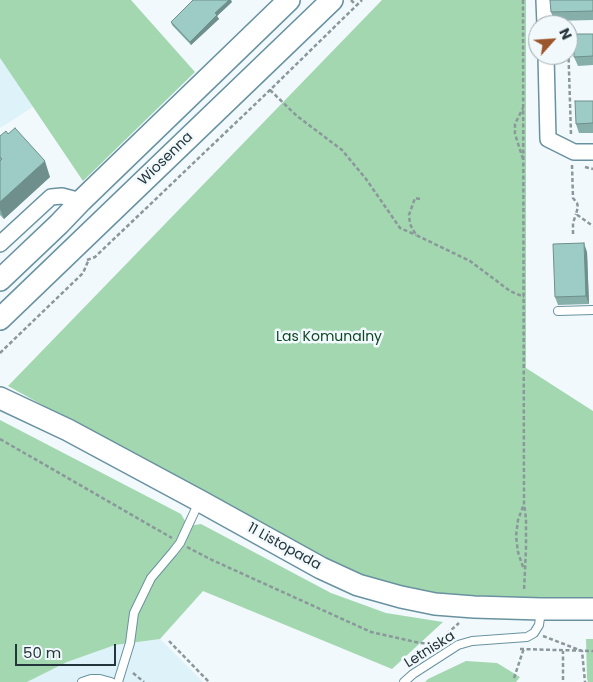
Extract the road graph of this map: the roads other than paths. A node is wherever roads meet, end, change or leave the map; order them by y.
1 (289, 0) edge
2 (332, 0) edge
3 (544, 0) edge
4 (544, 15) edge
5 (546, 65) edge
6 (593, 152) edge
7 (81, 201) junction
8 (0, 244) edge
9 (24, 257) junction
10 (47, 275) junction
11 (0, 280) edge
12 (593, 310) edge
13 (558, 311) dead end
14 (0, 318) edge
15 (0, 398) edge
16 (200, 501) junction
17 (532, 604) junction
18 (593, 609) edge
19 (82, 682) edge
20 (111, 682) edge
21 (118, 682) edge
22 (404, 682) edge

1 - 7 main road, Wiosenna
2 - 10 main road, Wiosenna
3 - 4 street
5 - 6 street
7 - 8 street
7 - 9 main road, Wiosenna
9 - 10 main road
9 - 11 main road, Wiosenna
10 - 14 main road, Wiosenna
12 - 13 lane
15 - 16 main road, 11 Listopada
16 - 17 main road, 11 Listopada
16 - 21 lane
17 - 18 main road, 11 Listopada
17 - 22 lane, Letniska
19 - 20 lane

